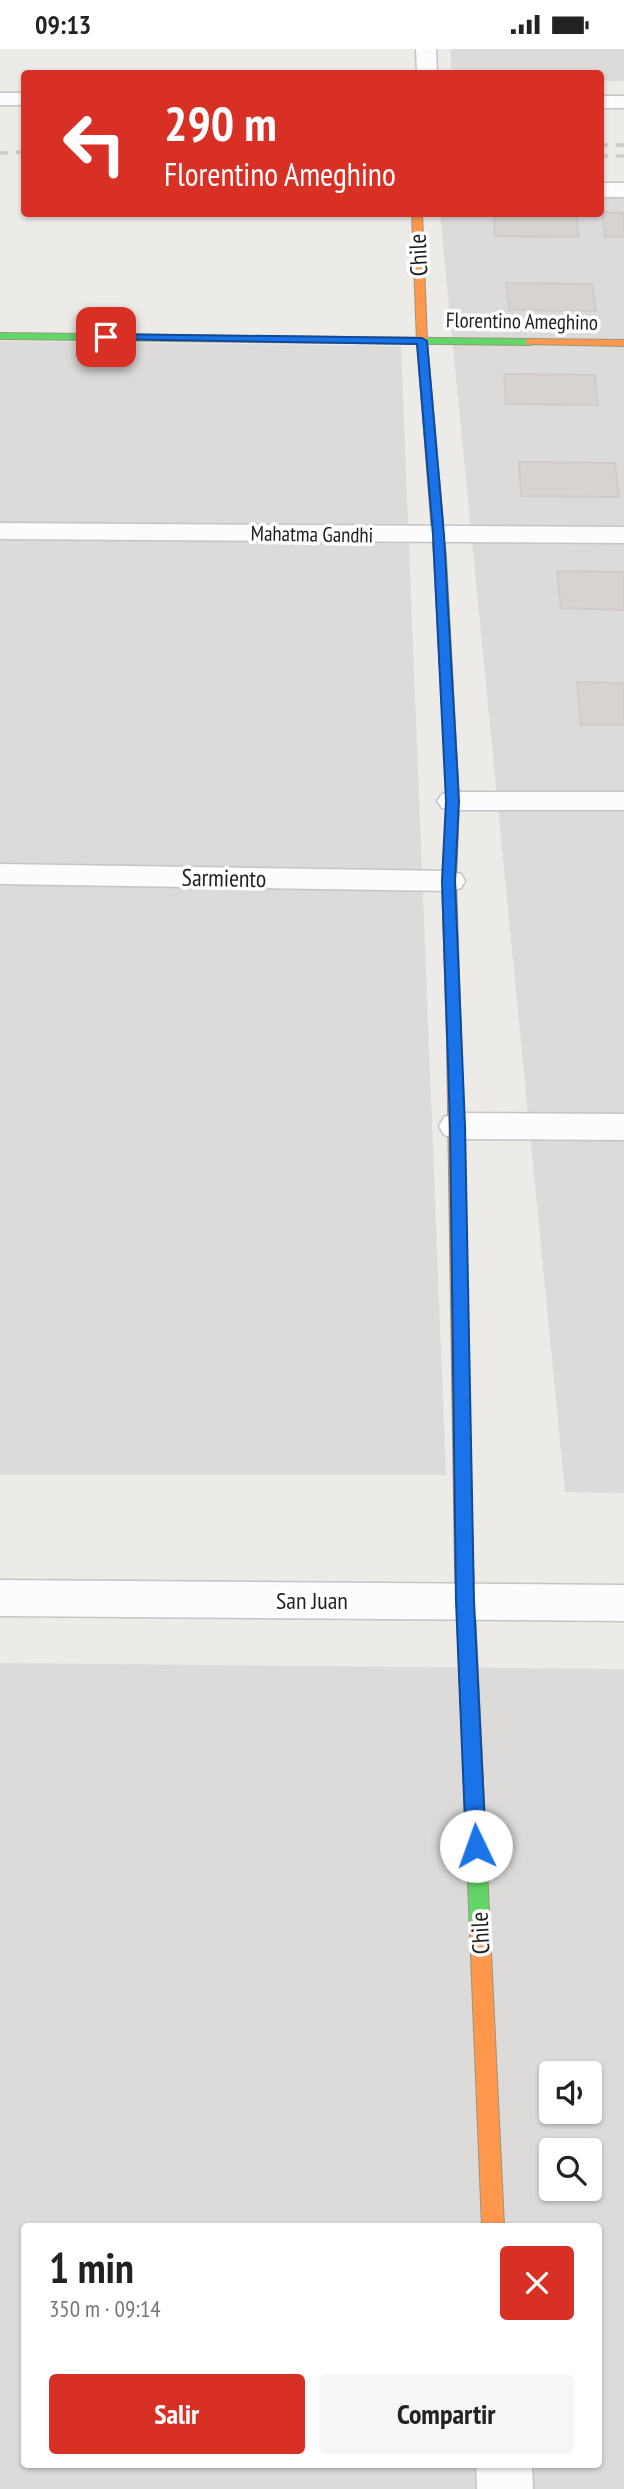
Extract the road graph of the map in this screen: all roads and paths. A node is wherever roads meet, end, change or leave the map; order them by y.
1 (426, 49) edge
2 (427, 70) edge
3 (0, 99) edge
4 (21, 99) edge
5 (604, 102) edge
6 (624, 102) edge
7 (604, 190) edge
8 (624, 190) edge
9 (416, 217) edge
10 (0, 336) edge
11 (422, 341) junction
12 (624, 343) edge
13 (0, 531) edge
14 (439, 535) junction
15 (624, 535) edge
16 (453, 801) junction
17 (624, 801) edge
18 (0, 874) edge
19 (449, 881) junction
20 (457, 1126) junction
21 (624, 1127) edge
22 (0, 1598) edge
23 (465, 1601) junction
24 (624, 1603) edge
25 (493, 2223) edge
26 (504, 2468) edge
27 (505, 2489) edge

1 - 2 street
3 - 4 street
5 - 6 street
7 - 8 street
9 - 11 street, Chile
10 - 11 street, Florentino Ameghino
11 - 12 street, Florentino Ameghino
11 - 14 street, Chile
13 - 14 street, Mahatma Gandhi
14 - 15 street, Mahatma Gandhi
14 - 16 street, Chile
16 - 17 street
16 - 19 street, Chile
18 - 19 street, Sarmiento
19 - 20 street, Chile
20 - 21 street
20 - 23 street, Chile
22 - 23 street, San Juan
23 - 24 street, San Juan
23 - 25 street, Chile
26 - 27 street

